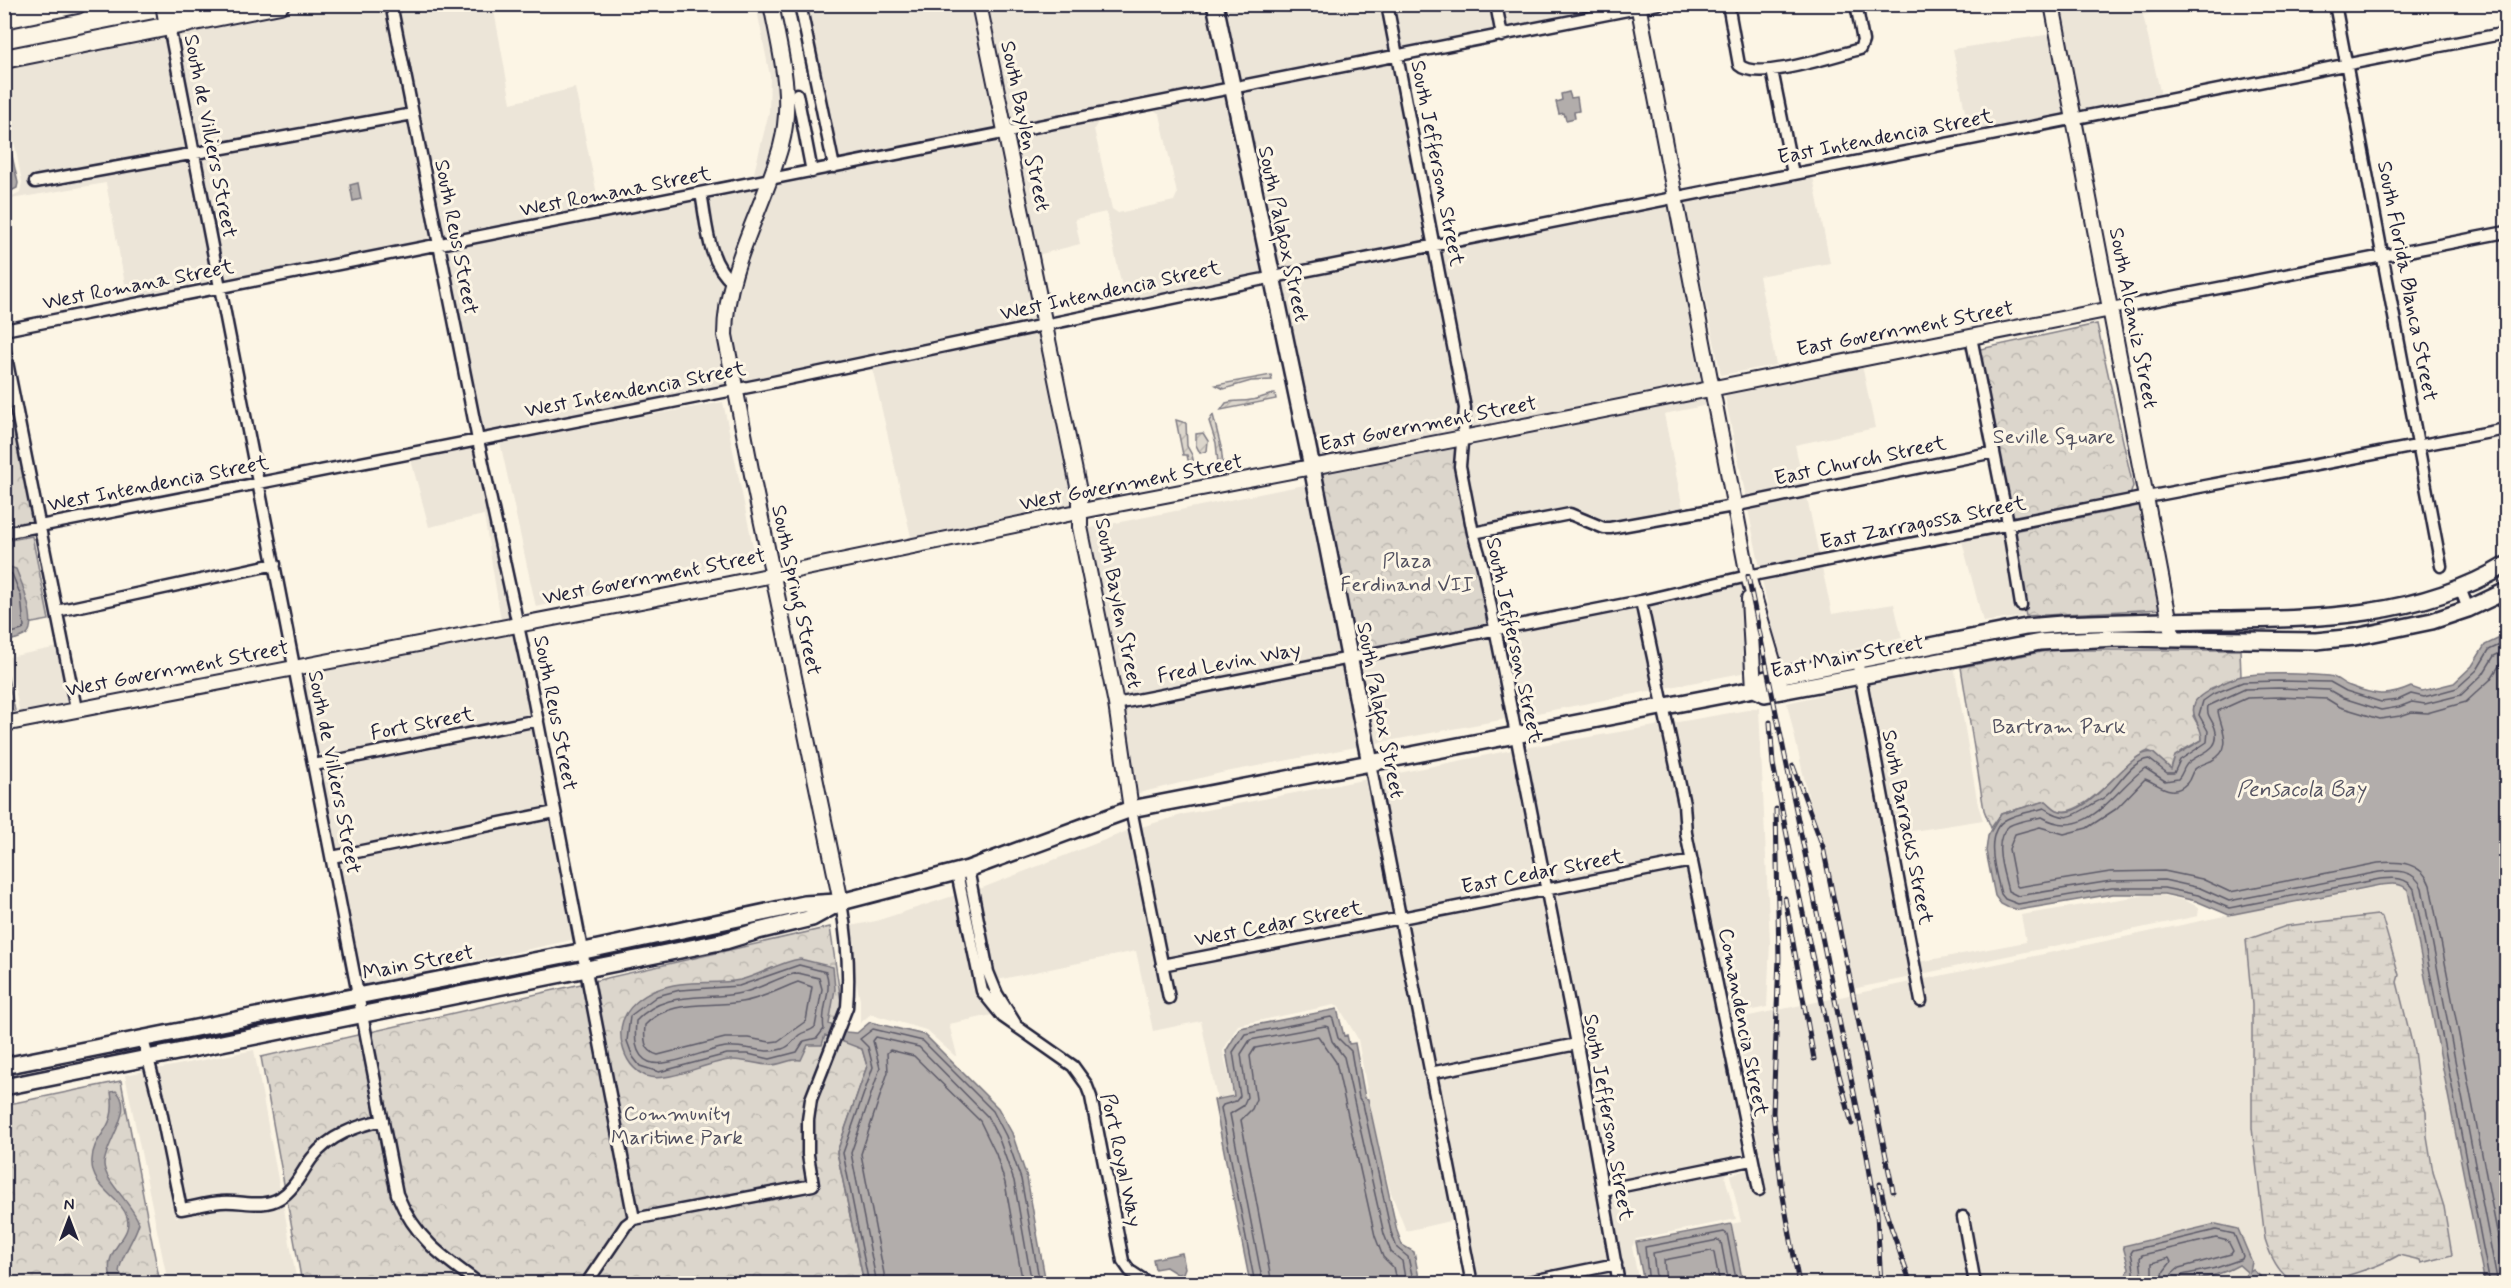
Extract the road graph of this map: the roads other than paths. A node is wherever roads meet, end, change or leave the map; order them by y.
1 (77, 4) edge
2 (165, 4) edge
3 (183, 4) edge
4 (280, 4) edge
5 (391, 4) edge
6 (771, 4) edge
7 (800, 4) edge
8 (979, 4) edge
9 (1215, 4) edge
10 (1387, 4) edge
11 (1496, 4) edge
12 (1658, 4) edge
13 (1728, 4) edge
14 (1856, 4) edge
15 (2052, 4) edge
16 (2334, 4) edge
17 (1638, 6) edge
18 (4, 19) edge
19 (178, 25) junction
20 (2506, 33) edge
21 (1502, 36) junction
22 (1397, 57) junction
23 (4, 59) edge
24 (2347, 66) junction
25 (1772, 70) junction
26 (1232, 89) junction
27 (818, 90) junction
28 (792, 94) junction
29 (413, 114) junction
30 (2074, 119) junction
31 (1006, 133) junction
32 (194, 153) junction
33 (834, 167) junction
34 (812, 172) junction
35 (1793, 174) junction
36 (769, 180) junction
37 (35, 182) dead end
38 (701, 193) junction
39 (1675, 198) junction
40 (2506, 232) edge
41 (439, 245) junction
42 (1435, 246) junction
43 (2383, 255) junction
44 (1271, 278) junction
45 (733, 283) junction
46 (220, 288) junction
47 (2111, 309) junction
48 (1046, 323) junction
49 (4, 330) edge
50 (1971, 337) junction
51 (4, 347) edge
52 (1711, 388) junction
53 (735, 389) junction
54 (2506, 429) edge
55 (1463, 438) junction
56 (478, 440) junction
57 (2419, 446) junction
58 (1994, 452) junction
59 (1312, 467) junction
60 (259, 483) junction
61 (2147, 497) junction
62 (1734, 506) junction
63 (1080, 512) junction
64 (2008, 525) junction
65 (40, 526) junction
66 (4, 533) edge
67 (1473, 533) junction
68 (275, 564) junction
69 (2506, 565) edge
70 (2441, 566) dead end
71 (772, 575) junction
72 (1748, 576) junction
73 (2453, 590) junction
74 (2506, 591) edge
75 (1641, 601) junction
76 (2021, 605) dead end
77 (2468, 609) junction
78 (57, 611) junction
79 (2170, 621) junction
80 (518, 623) junction
81 (1495, 630) junction
82 (2174, 639) junction
83 (1349, 658) junction
84 (1857, 660) junction
85 (295, 667) junction
86 (1860, 676) junction
87 (1780, 683) junction
88 (1754, 688) junction
89 (1116, 704) junction
90 (1663, 707) junction
91 (76, 709) junction
92 (538, 720) junction
93 (4, 724) edge
94 (1515, 735) junction
95 (1370, 763) junction
96 (314, 765) junction
97 (1131, 809) junction
98 (555, 812) junction
99 (332, 857) junction
100 (1692, 861) junction
101 (963, 871) junction
102 (1546, 890) junction
103 (841, 902) junction
104 (1400, 918) junction
105 (584, 951) junction
106 (1162, 965) junction
107 (982, 967) junction
108 (587, 970) junction
109 (994, 987) junction
110 (982, 991) junction
111 (359, 996) junction
112 (1169, 998) dead end
113 (1921, 1001) dead end
114 (363, 1014) junction
115 (1015, 1024) junction
116 (143, 1039) junction
117 (1577, 1044) junction
118 (149, 1058) junction
119 (4, 1066) edge
120 (1430, 1073) junction
121 (4, 1087) edge
122 (383, 1120) junction
123 (1752, 1160) junction
124 (1603, 1190) junction
125 (1759, 1190) dead end
126 (1963, 1217) dead end
127 (634, 1219) junction
128 (1616, 1264) junction
129 (480, 1284) edge
130 (586, 1284) edge
131 (1150, 1284) edge
132 (1472, 1284) edge
133 (1518, 1284) edge
134 (1619, 1284) edge
135 (1975, 1284) edge

1 - 18 main road
2 - 19 main road
3 - 19 main road
4 - 19 main road
5 - 29 street, South Reus Street
6 - 28 street, South Spring Street
7 - 27 street
8 - 31 street, South Baylen Street
9 - 26 main road, South Palafox Street
10 - 22 street, South Jefferson Street
11 - 21 street
12 - 17 street, West Romana Street
13 - 25 street
14 - 25 street
15 - 30 street, South Alcaniz Street
16 - 24 street, South Florida Blanca Street
17 - 21 street, West Romana Street
17 - 39 street
19 - 23 main road
19 - 32 street, South de Villiers Street
20 - 24 street, East Intendencia Street
21 - 22 street, West Romana Street
22 - 26 street, West Romana Street
22 - 42 street, South Jefferson Street
24 - 30 street, East Intendencia Street
24 - 43 street, South Florida Blanca Street
25 - 35 street
26 - 31 street, West Romana Street
26 - 44 main road, South Palafox Street
27 - 28 street
27 - 33 street
28 - 34 street, South Spring Street
28 - 36 street, South Spring Street
29 - 32 street
29 - 41 street, South Reus Street
30 - 35 street, East Intendencia Street
30 - 47 street, South Alcaniz Street
31 - 33 street, West Romana Street
31 - 48 street, South Baylen Street
32 - 37 street
32 - 46 street, South de Villiers Street
33 - 34 street, West Romana Street
34 - 36 street, West Romana Street
35 - 39 street, East Intendencia Street
36 - 38 street, West Romana Street
36 - 45 street, South Spring Street
38 - 41 street, West Romana Street
38 - 45 street
39 - 42 street, East Intendencia Street
39 - 52 street
40 - 43 street, East Government Street
41 - 46 street, West Romana Street
41 - 56 street, South Reus Street
42 - 44 street, East Intendencia Street
42 - 55 street, South Jefferson Street
43 - 47 street, East Government Street
43 - 57 street, South Florida Blanca Street
44 - 48 street, West Intendencia Street
44 - 59 main road, South Palafox Street
45 - 53 street, South Spring Street
46 - 49 street, West Romana Street
46 - 60 street, South de Villiers Street
47 - 50 street, East Government Street
47 - 61 street, South Alcaniz Street
48 - 53 street, West Intendencia Street
48 - 63 street, South Baylen Street
50 - 52 street, East Government Street
50 - 58 street
51 - 65 street
52 - 55 street, East Government Street
52 - 62 street
53 - 56 street, West Intendencia Street
53 - 71 street, South Spring Street
54 - 57 street, East Zarragossa Street
55 - 59 street, East Government Street
55 - 67 street, South Jefferson Street
56 - 60 street, West Intendencia Street
56 - 80 street, South Reus Street
57 - 61 street, East Zarragossa Street
57 - 70 street, South Florida Blanca Street
58 - 62 street, East Church Street
58 - 64 street
59 - 63 street, West Government Street
59 - 83 main road, South Palafox Street
60 - 65 street, West Intendencia Street
60 - 68 street, South de Villiers Street
61 - 64 street, East Zarragossa Street
61 - 79 street, South Alcaniz Street
62 - 67 street, East Church Street
62 - 72 street
63 - 71 street, West Government Street
63 - 89 street, South Baylen Street
64 - 72 street, East Zarragossa Street
64 - 76 street
65 - 66 street, West Intendencia Street
65 - 78 street
67 - 81 street, South Jefferson Street
68 - 78 street
68 - 85 street, South de Villiers Street
69 - 73 main road, East Main Street
71 - 80 street, West Government Street
71 - 103 street, South Spring Street
72 - 75 street, East Zarragossa Street
72 - 87 street
72 - 88 street
73 - 77 street
73 - 79 main road, East Main Street
74 - 77 main road, East Main Street
75 - 81 street, East Zarragossa Street
75 - 90 street, Comandencia Street
77 - 82 main road, East Main Street
78 - 91 street
79 - 82 street, South Alcaniz Street
79 - 84 main road, East Main Street
80 - 85 street, West Government Street
80 - 92 street, South Reus Street
81 - 83 street, East Zarragossa Street
81 - 94 street, South Jefferson Street
82 - 86 main road, East Main Street
83 - 89 street, Fred Levin Way
83 - 95 main road, South Palafox Street
84 - 86 street, South Barracks Street
84 - 87 main road, East Main Street
85 - 91 street, West Government Street
85 - 96 street, South de Villiers Street
86 - 87 main road, East Main Street
86 - 113 street, South Barracks Street
87 - 88 main road, East Main Street
88 - 90 main road, East Main Street
89 - 97 street, South Baylen Street
90 - 94 main road, East Main Street
90 - 100 street, Comandencia Street
91 - 93 street, West Government Street
92 - 96 street, Fort Street
92 - 98 street, South Reus Street
94 - 95 main road, East Main Street
94 - 102 street, South Jefferson Street
95 - 97 main road, East Main Street
95 - 104 street, South Palafox Street
96 - 99 street, South de Villiers Street
97 - 101 main road, East Main Street
97 - 106 street, South Baylen Street
98 - 99 street
98 - 105 street, South Reus Street
99 - 111 street, South de Villiers Street
100 - 102 street, East Cedar Street
100 - 123 street, Comandencia Street
101 - 103 main road, East Main Street
101 - 107 street, Port Royal Way
102 - 104 street, East Cedar Street
102 - 117 street, South Jefferson Street
103 - 105 main road, Main Street
103 - 108 main road
103 - 127 street, South Spring Street
104 - 106 street, West Cedar Street
104 - 120 street, South Palafox Street
105 - 108 street, South Reus Street
105 - 111 main road, Main Street
106 - 112 street, South Baylen Street
107 - 109 street, Port Royal Way
107 - 110 street, Port Royal Way
108 - 114 main road
108 - 127 street, South Reus Street
109 - 110 street
109 - 115 street, Port Royal Way
110 - 115 street, Port Royal Way
111 - 114 street, South de Villiers Street
111 - 116 main road, Main Street
114 - 118 main road
114 - 122 street, South de Villiers Street
115 - 131 street, Port Royal Way
116 - 118 street
116 - 119 main road, Main Street
117 - 120 street
117 - 124 street, South Jefferson Street
118 - 121 main road
118 - 122 street
120 - 132 street, South Palafox Street
122 - 129 street, South de Villiers Street
123 - 124 street
123 - 125 street, Comandencia Street
124 - 128 street, South Jefferson Street
126 - 135 street
127 - 130 street
128 - 133 street
128 - 134 street, South Jefferson Street

